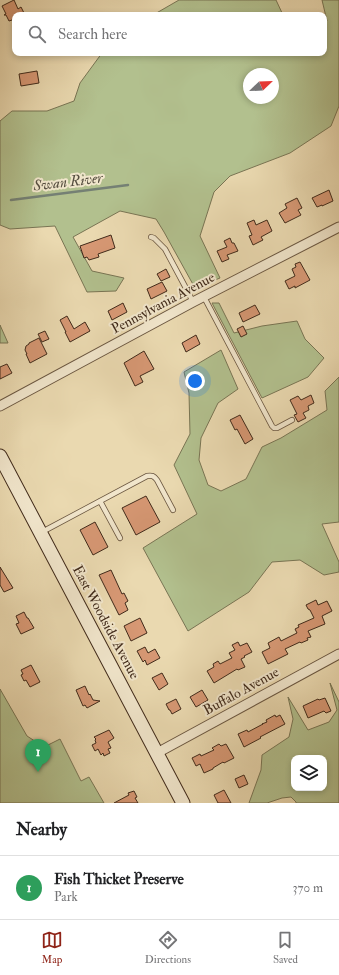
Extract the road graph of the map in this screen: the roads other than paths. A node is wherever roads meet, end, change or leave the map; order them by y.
1 (339, 227) edge
2 (151, 237) dead end
3 (204, 297) junction
4 (193, 302) junction
5 (0, 406) edge
6 (292, 420) dead end
7 (0, 456) edge
8 (100, 501) junction
9 (173, 510) dead end
10 (40, 532) junction
11 (120, 538) dead end
12 (339, 654) edge
13 (156, 753) junction
14 (183, 803) edge

1 - 3 street, Pennsylvania Avenue
2 - 4 lane
3 - 4 street, Pennsylvania Avenue
3 - 6 lane
4 - 5 street, Pennsylvania Avenue
7 - 10 main road, East Woodside Avenue
8 - 9 lane
8 - 10 lane
8 - 11 lane
10 - 13 main road, East Woodside Avenue
12 - 13 street, Buffalo Avenue
13 - 14 main road, East Woodside Avenue

